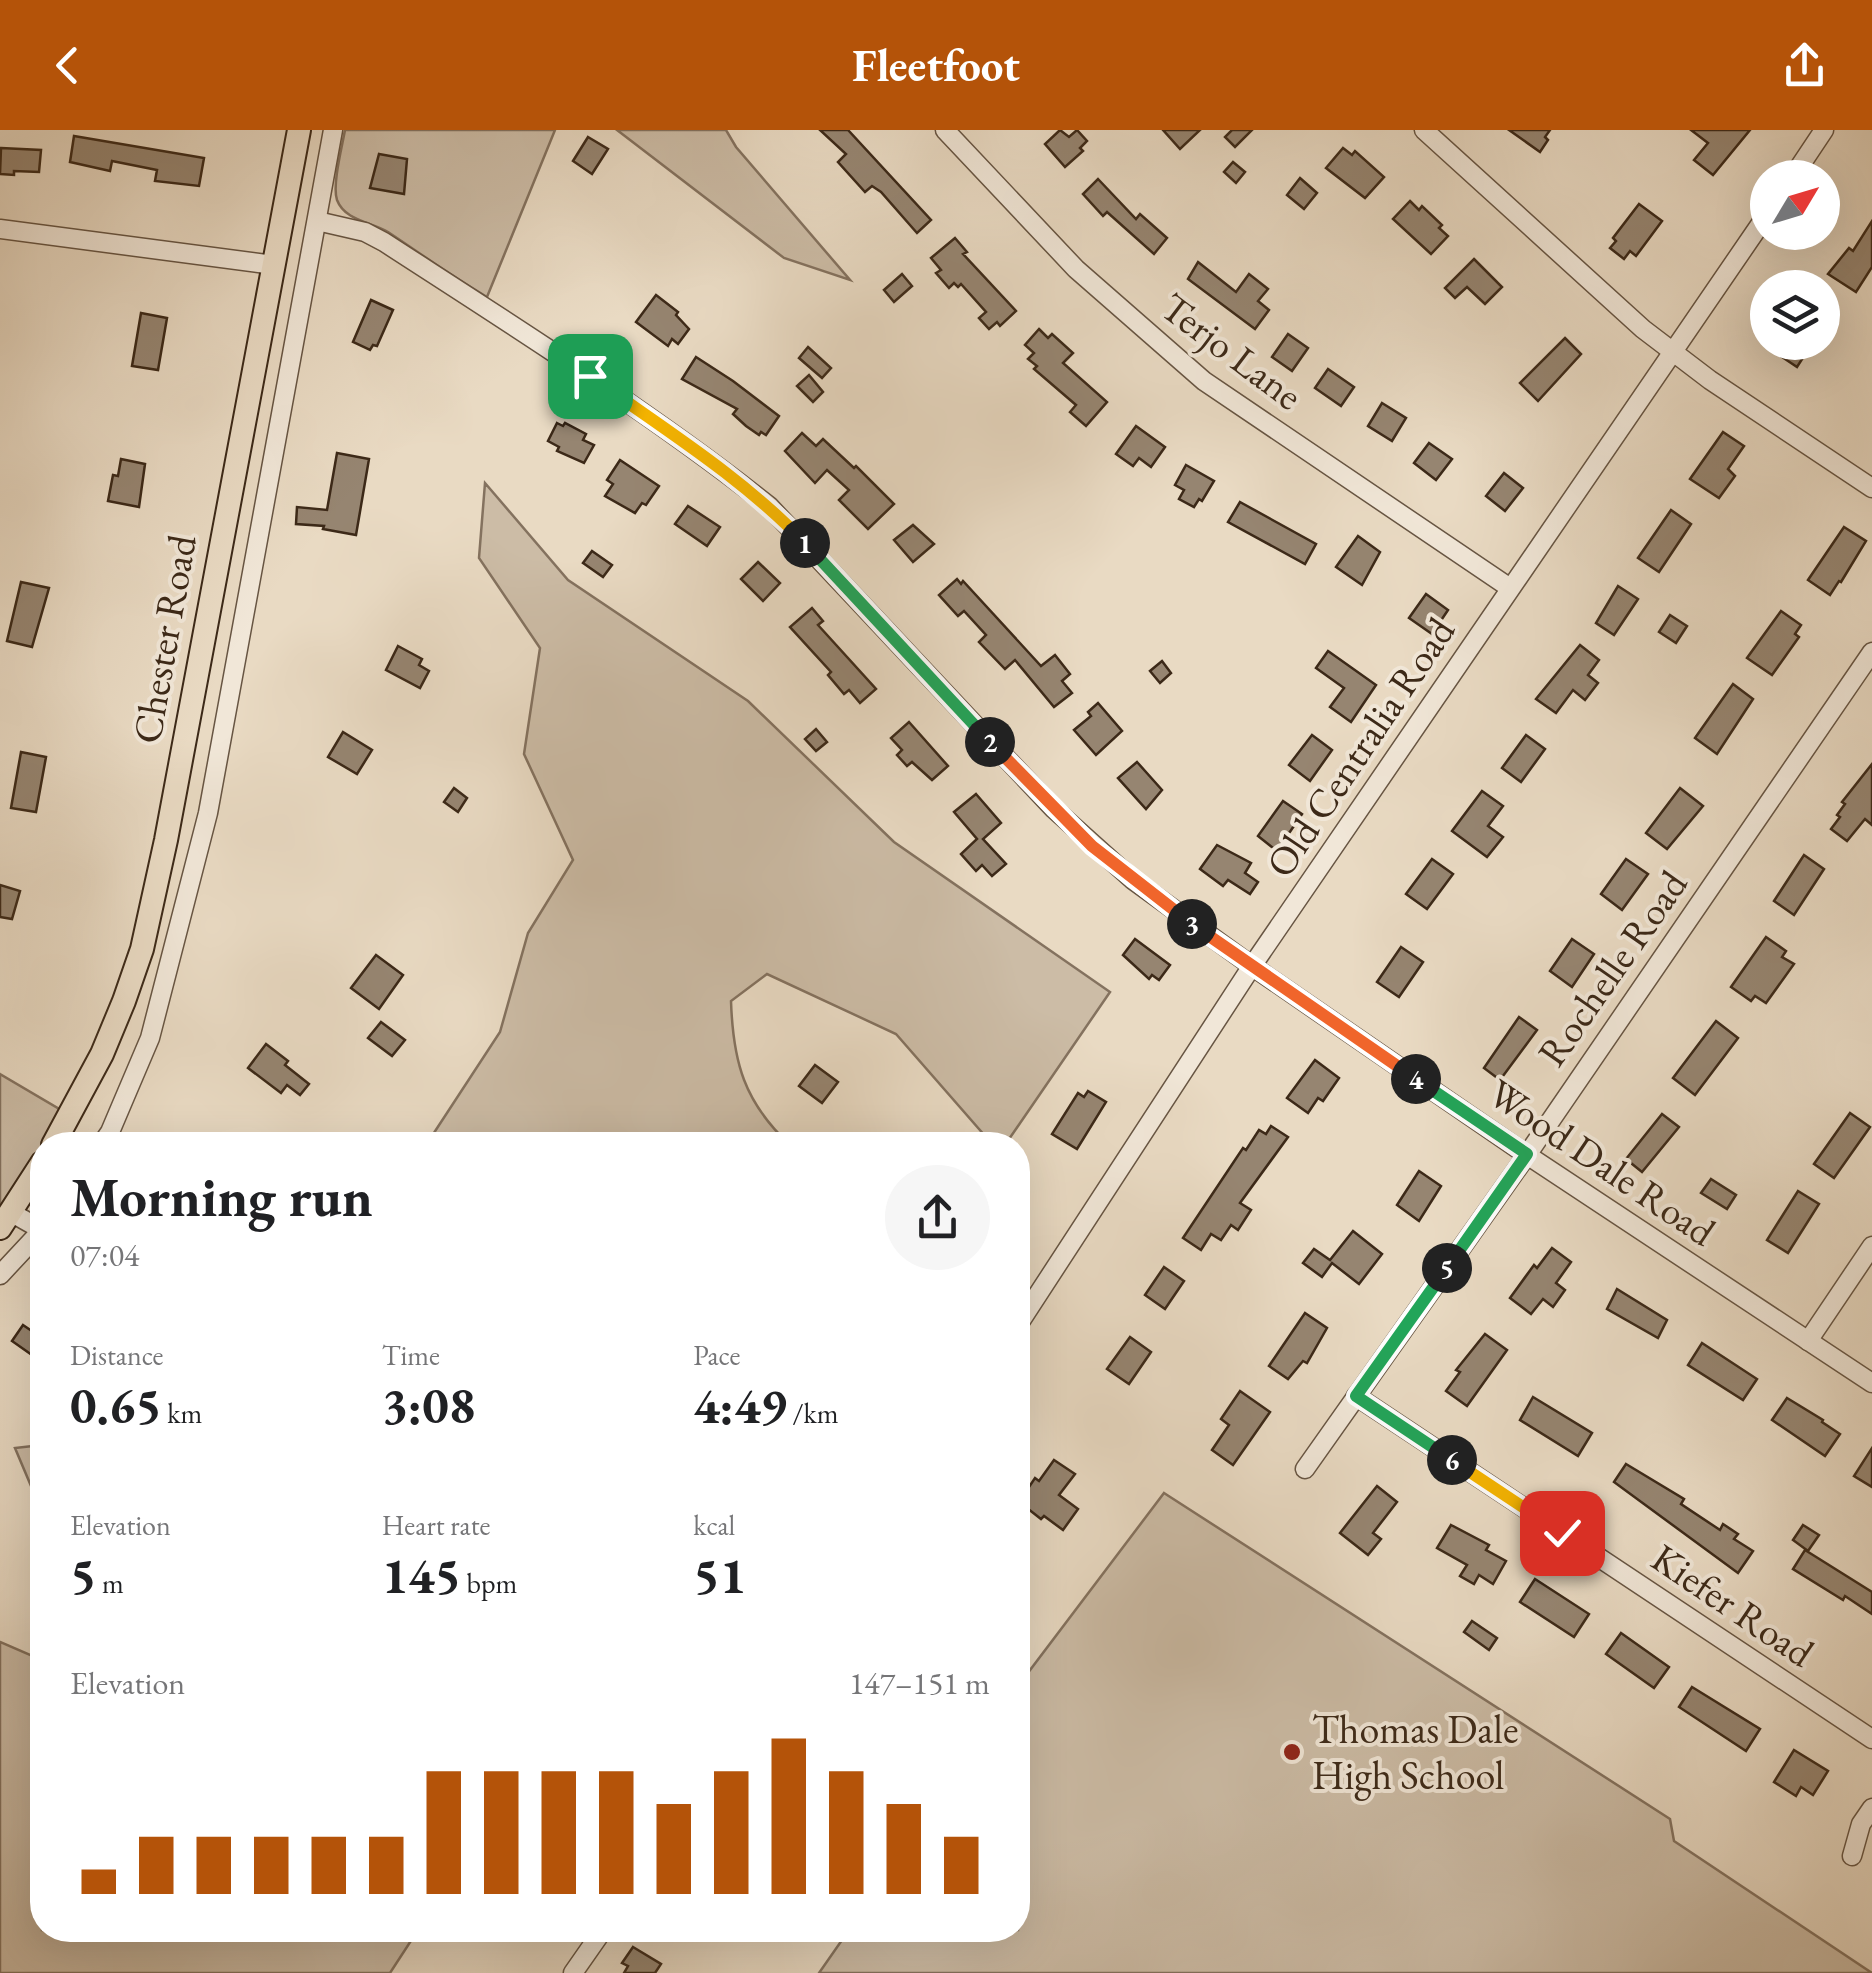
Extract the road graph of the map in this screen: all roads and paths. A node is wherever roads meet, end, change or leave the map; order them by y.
1 (299, 130) edge
2 (334, 130) edge
3 (945, 130) edge
4 (1824, 130) edge
5 (1429, 132) edge
6 (1804, 160) edge
7 (318, 221) junction
8 (0, 229) edge
9 (1750, 239) edge
10 (274, 265) junction
11 (1672, 352) junction
12 (1872, 488) edge
13 (1510, 588) junction
14 (1872, 652) edge
15 (1252, 966) junction
16 (60, 1132) edge
17 (110, 1132) edge
18 (1527, 1154) junction
19 (30, 1182) edge
20 (6, 1221) edge
21 (30, 1243) edge
22 (1872, 1246) edge
23 (0, 1275) edge
24 (1030, 1307) edge
25 (1808, 1341) junction
26 (1872, 1383) edge
27 (1356, 1396) junction
28 (1305, 1469) dead end
29 (1872, 1739) edge
30 (1872, 1808) edge
31 (1852, 1856) dead end
32 (595, 1942) edge
33 (573, 1973) edge

1 - 10 main road, Chester Road
2 - 7 street, Chester Road
3 - 13 street, Terjo Lane
4 - 6 street
5 - 11 street
7 - 15 street, Wood Dale Road
7 - 17 street, Chester Road
8 - 10 street
9 - 11 street, Old Centralia Road
10 - 16 main road, Chester Road
11 - 12 street
11 - 13 street, Old Centralia Road
13 - 15 street, Old Centralia Road
14 - 18 street, Rochelle Road
15 - 18 street, Wood Dale Road
15 - 24 street, Old Centralia Road
18 - 25 street, Wood Dale Road
18 - 27 street, Rochelle Road
19 - 20 main road
21 - 23 street
22 - 25 street
25 - 26 street, Wood Dale Road
27 - 28 street, Rochelle Road
27 - 29 street, Kiefer Road
30 - 31 street
32 - 33 street

